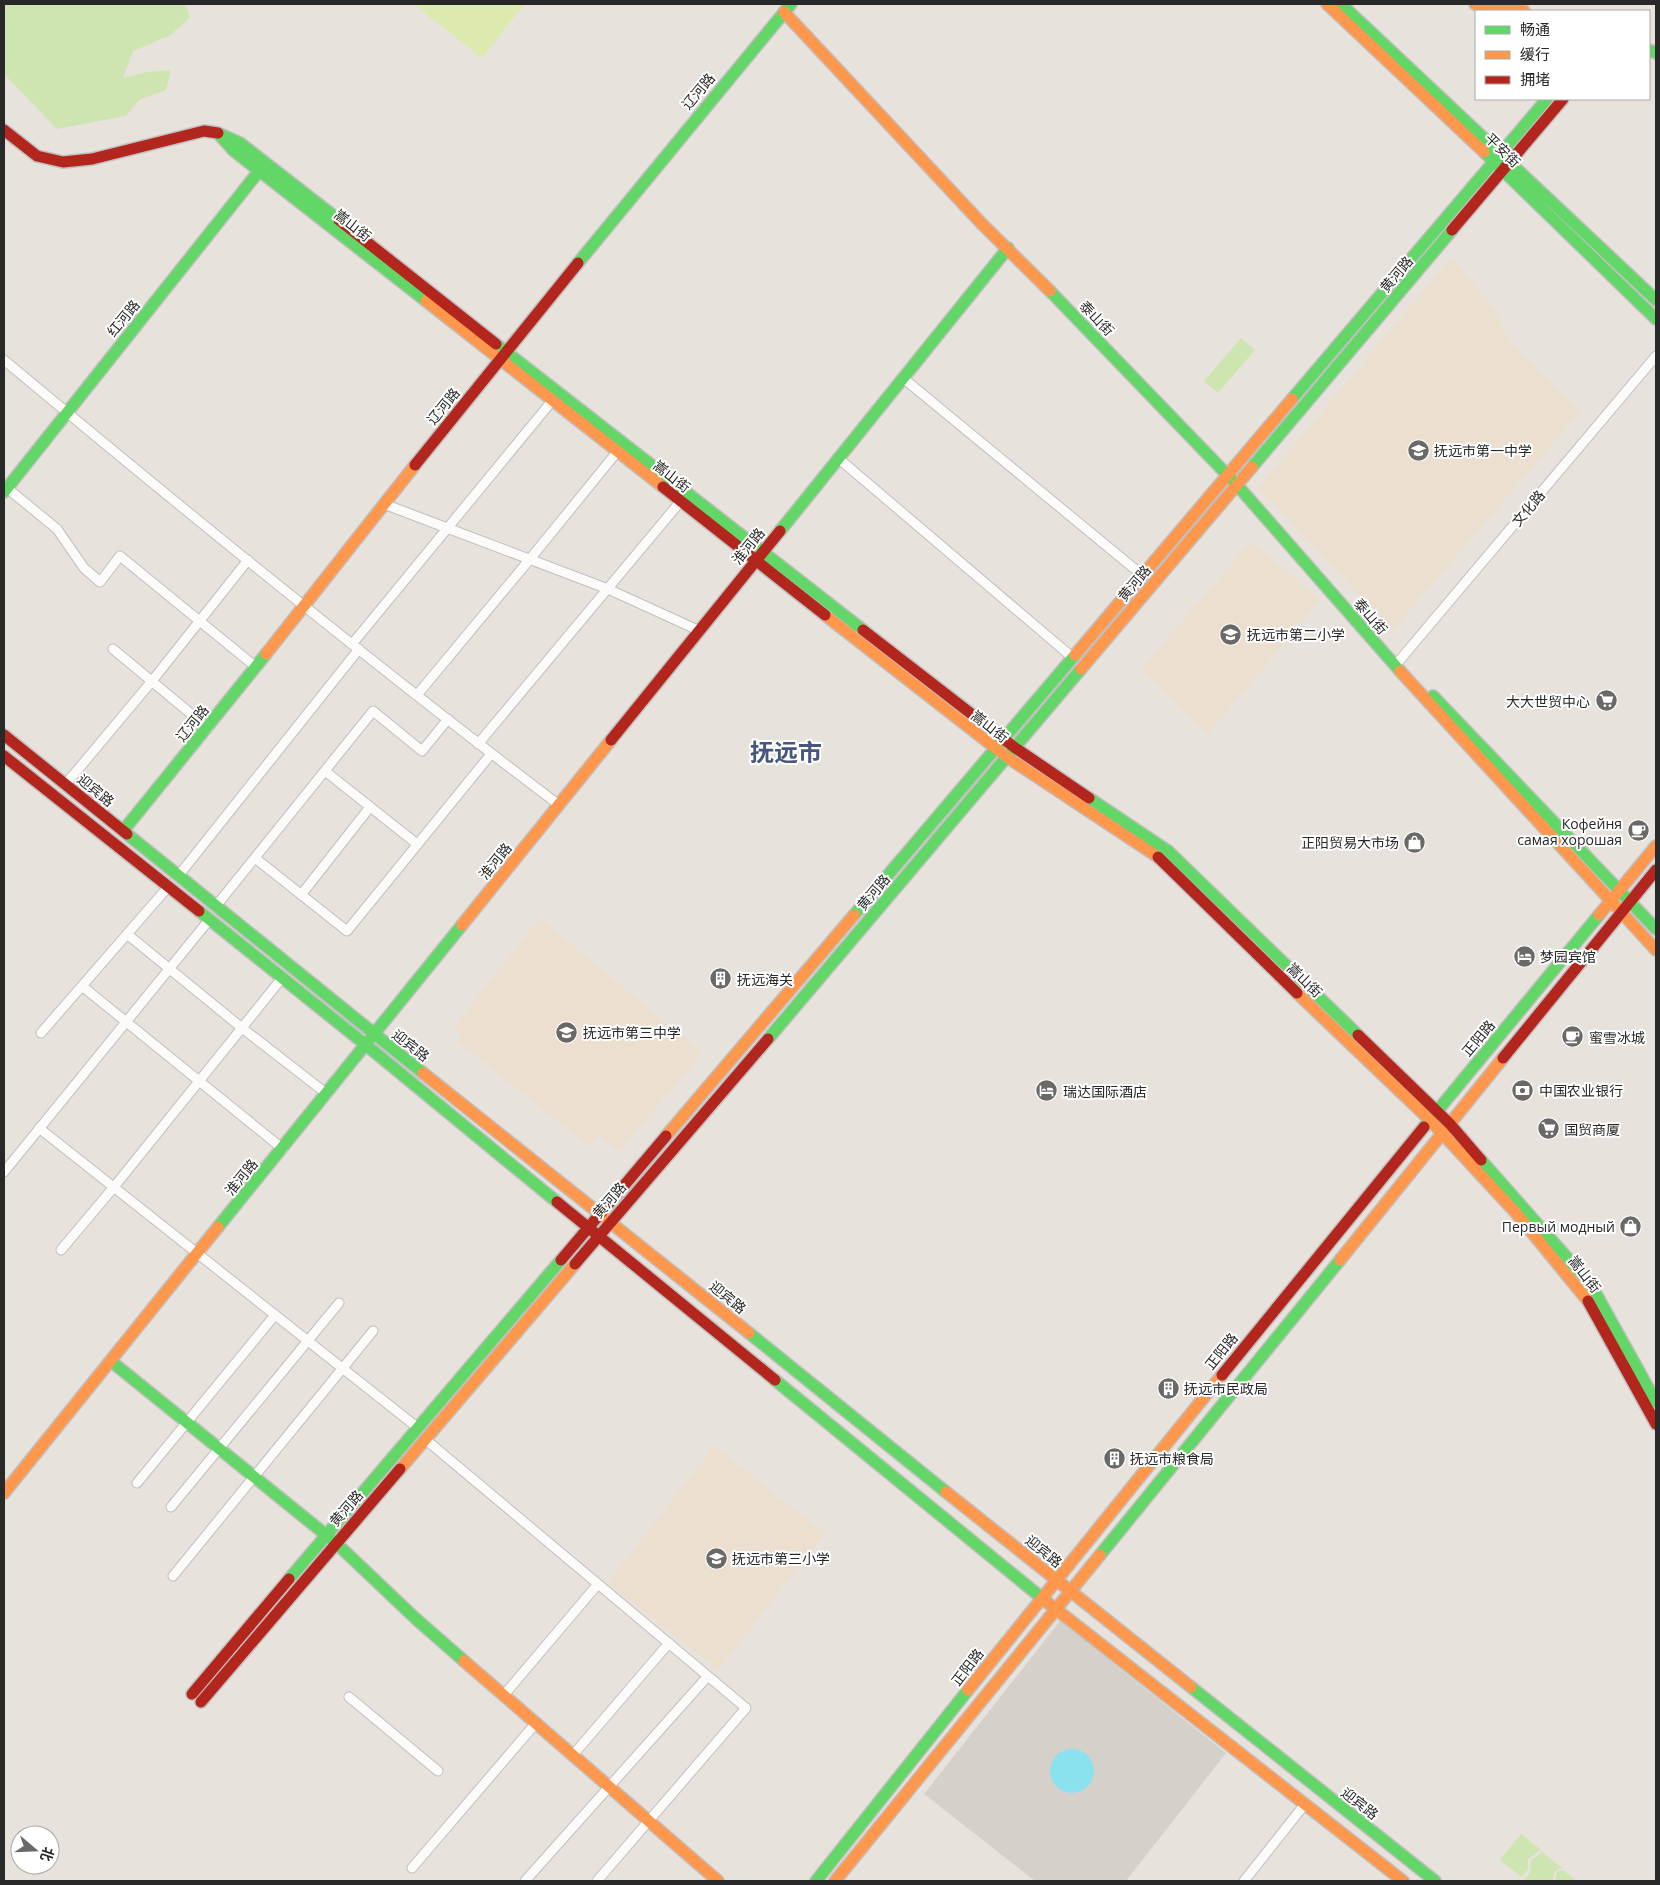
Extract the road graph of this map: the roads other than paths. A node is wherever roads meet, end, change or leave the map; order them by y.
1 (1327, 4) edge
2 (1341, 4) edge
3 (1475, 4) edge
4 (787, 8) edge
5 (1517, 10) edge
6 (1546, 100) edge
7 (1562, 100) edge
8 (4, 130) edge
9 (1497, 157) junction
10 (1506, 166) junction
11 (263, 167) junction
12 (1008, 248) junction
13 (1656, 300) edge
14 (1656, 319) edge
15 (503, 356) junction
16 (1656, 356) edge
17 (4, 360) edge
18 (902, 378) junction
19 (552, 401) junction
20 (67, 413) junction
21 (617, 452) junction
22 (838, 458) junction
23 (1227, 475) junction
24 (1237, 485) junction
25 (6, 490) edge
26 (680, 502) junction
27 (384, 504) junction
28 (449, 527) junction
29 (759, 556) junction
30 (530, 559) junction
31 (248, 560) junction
32 (1142, 575) junction
33 (608, 589) junction
34 (304, 604) junction
35 (200, 620) junction
36 (700, 631) junction
37 (356, 646) junction
38 (113, 649) dead end
39 (1381, 650) junction
40 (1072, 657) junction
41 (1399, 661) junction
42 (256, 668) junction
43 (152, 681) junction
44 (417, 695) junction
45 (448, 719) junction
46 (208, 728) junction
47 (4, 735) edge
48 (1003, 738) junction
49 (478, 744) junction
50 (1014, 747) junction
51 (995, 748) junction
52 (491, 754) junction
53 (4, 756) edge
54 (1007, 757) junction
55 (325, 771) junction
56 (65, 785) junction
57 (560, 805) junction
58 (370, 807) junction
59 (123, 831) junction
60 (417, 844) junction
61 (1656, 846) edge
62 (255, 858) junction
63 (1656, 870) edge
64 (179, 875) junction
65 (168, 887) junction
66 (1620, 891) junction
67 (301, 895) junction
68 (1611, 901) junction
69 (1631, 902) junction
70 (216, 906) junction
71 (1622, 913) junction
72 (209, 920) junction
73 (1656, 929) edge
74 (127, 934) junction
75 (1656, 950) edge
76 (169, 968) junction
77 (282, 978) junction
78 (82, 986) junction
79 (126, 1021) junction
80 (242, 1028) junction
81 (41, 1033) dead end
82 (375, 1035) junction
83 (366, 1045) junction
84 (199, 1081) junction
85 (327, 1094) junction
86 (1438, 1110) junction
87 (1430, 1120) junction
88 (1450, 1124) junction
89 (39, 1128) junction
90 (1442, 1134) junction
91 (283, 1149) junction
92 (4, 1172) edge
93 (114, 1187) junction
94 (601, 1213) junction
95 (611, 1221) junction
96 (589, 1227) junction
97 (599, 1235) junction
98 (61, 1250) dead end
99 (198, 1254) junction
100 (339, 1303) dead end
101 (275, 1315) junction
102 (373, 1331) dead end
103 (308, 1341) junction
104 (112, 1362) junction
105 (342, 1368) junction
106 (1656, 1402) edge
107 (187, 1422) junction
108 (1656, 1424) edge
109 (418, 1428) junction
110 (426, 1439) junction
111 (220, 1448) junction
112 (254, 1476) junction
113 (137, 1483) dead end
114 (4, 1493) edge
115 (171, 1507) dead end
116 (327, 1535) junction
117 (336, 1543) junction
118 (173, 1576) dead end
119 (1055, 1580) junction
120 (598, 1584) junction
121 (1069, 1591) junction
122 (1041, 1597) junction
123 (1055, 1609) junction
124 (669, 1643) junction
125 (708, 1676) junction
126 (504, 1695) junction
127 (349, 1697) dead end
128 (536, 1723) junction
129 (573, 1755) junction
130 (438, 1771) dead end
131 (610, 1787) junction
132 (1305, 1804) junction
133 (648, 1821) junction
134 (412, 1868) dead end
135 (525, 1881) edge
136 (597, 1881) edge
137 (718, 1881) edge
138 (816, 1881) edge
139 (835, 1881) edge
140 (1244, 1881) edge
141 (1403, 1881) edge
142 (1434, 1881) edge

1 - 9 main road, 平安街
2 - 9 main road, 平安街
3 - 5 main road
4 - 12 main road, 泰山街
4 - 15 main road, 辽河路
6 - 9 main road, 黄河路
7 - 10 main road, 黄河路
8 - 11 main road, 嵩山街
9 - 10 main road, 平安街
9 - 23 main road, 黄河路
10 - 13 main road, 平安街
10 - 14 main road, 平安街
10 - 24 main road, 黄河路
11 - 15 main road, 嵩山街
11 - 20 main road, 红河路
12 - 18 main road, 淮河路
12 - 23 main road, 泰山街
15 - 19 main road, 嵩山街
15 - 27 main road, 辽河路
15 - 29 main road, 嵩山街
16 - 41 street, 文化路
17 - 20 street
18 - 22 main road, 淮河路
18 - 32 street
19 - 21 main road, 嵩山街
19 - 28 street
20 - 25 main road, 红河路
20 - 31 street
21 - 26 main road, 嵩山街
21 - 30 street
22 - 29 main road, 淮河路
22 - 40 street
23 - 24 main road, 泰山街
23 - 32 main road, 黄河路
24 - 39 main road, 泰山街
24 - 50 main road, 黄河路
25 - 35 street
26 - 29 main road, 嵩山街
26 - 33 street
27 - 28 street
27 - 34 main road, 辽河路
28 - 30 street
28 - 37 street
29 - 36 main road, 淮河路
29 - 48 main road, 嵩山街
29 - 51 main road, 嵩山街
30 - 33 street
30 - 44 street
31 - 34 street
31 - 35 street
32 - 40 main road, 黄河路
33 - 36 street
33 - 49 street
34 - 37 street
34 - 42 main road, 辽河路
35 - 42 street
35 - 43 street
36 - 57 main road, 淮河路
37 - 44 street
37 - 64 street
38 - 43 street
39 - 41 main road, 泰山街
39 - 68 main road, 泰山街
40 - 48 main road, 黄河路
41 - 66 main road, 泰山街
42 - 46 main road, 辽河路
43 - 46 street
43 - 56 street
44 - 45 street
45 - 49 street
45 - 55 street
46 - 59 main road, 辽河路
47 - 56 main road, 迎宾路
48 - 50 main road, 嵩山街
48 - 51 main road, 黄河路
49 - 52 street
50 - 54 main road, 黄河路
50 - 86 main road, 嵩山街
51 - 54 main road, 嵩山街
51 - 94 main road, 黄河路
52 - 57 street
52 - 60 street
53 - 65 main road, 迎宾路
54 - 87 main road, 嵩山街
54 - 95 main road, 黄河路
55 - 58 street
55 - 62 street
56 - 59 main road, 迎宾路
57 - 82 main road, 淮河路
58 - 60 street
58 - 67 street
59 - 64 main road, 迎宾路
60 - 67 street
61 - 66 main road, 正阳路
62 - 67 street
62 - 70 street
63 - 69 main road
64 - 70 main road, 迎宾路
65 - 72 main road, 迎宾路
65 - 74 street
66 - 68 main road, 正阳路
66 - 69 main road, 泰山街
68 - 71 main road, 泰山街
68 - 86 main road, 正阳路
69 - 71 main road
69 - 73 main road, 泰山街
70 - 82 main road, 迎宾路
71 - 75 main road, 泰山街
71 - 88 main road
72 - 76 street
72 - 77 main road, 迎宾路
74 - 76 street
74 - 78 street
76 - 79 street
76 - 80 street
77 - 80 street
77 - 83 main road, 迎宾路
78 - 79 street
78 - 81 street
79 - 84 street
79 - 89 street
80 - 84 street
80 - 85 street
82 - 83 main road, 淮河路
82 - 94 main road, 迎宾路
83 - 85 main road, 淮河路
83 - 96 main road, 迎宾路
84 - 91 street
84 - 93 street
85 - 91 main road, 淮河路
86 - 87 main road, 正阳路
86 - 88 main road, 嵩山街
87 - 90 main road, 嵩山街
87 - 119 main road, 正阳路
88 - 90 main road
88 - 106 main road, 嵩山街
89 - 92 street
89 - 93 street
90 - 108 main road, 嵩山街
90 - 121 main road
91 - 99 main road, 淮河路
93 - 98 street
93 - 99 street
94 - 95 main road, 迎宾路
94 - 96 main road, 黄河路
95 - 97 main road, 黄河路
95 - 119 main road, 迎宾路
96 - 97 main road, 迎宾路
96 - 109 main road, 黄河路
97 - 110 main road, 黄河路
97 - 122 main road, 迎宾路
99 - 101 street
99 - 104 main road, 淮河路
100 - 103 street
101 - 103 street
101 - 107 street
102 - 105 street
103 - 105 street
103 - 111 street
104 - 107 main road
104 - 114 main road, 淮河路
105 - 109 street
105 - 112 street
107 - 111 main road
107 - 113 street
109 - 116 main road, 黄河路
110 - 117 main road, 黄河路
110 - 120 street
111 - 112 main road
111 - 115 street
112 - 116 main road
112 - 118 street
116 - 117 main road
116 - 117 main road, 黄河路
117 - 126 main road
119 - 121 main road, 迎宾路
119 - 122 main road, 正阳路
120 - 124 street
120 - 126 street
121 - 123 main road
121 - 142 main road, 迎宾路
122 - 123 main road, 迎宾路
122 - 138 main road, 正阳路
123 - 132 main road, 迎宾路
123 - 139 main road
124 - 125 street
124 - 129 street
125 - 131 street
125 - 133 street
126 - 128 main road
127 - 130 street
128 - 129 main road
128 - 134 street
129 - 131 main road
131 - 133 main road
131 - 135 street
132 - 140 street
132 - 141 main road, 迎宾路
133 - 136 street
133 - 137 main road

